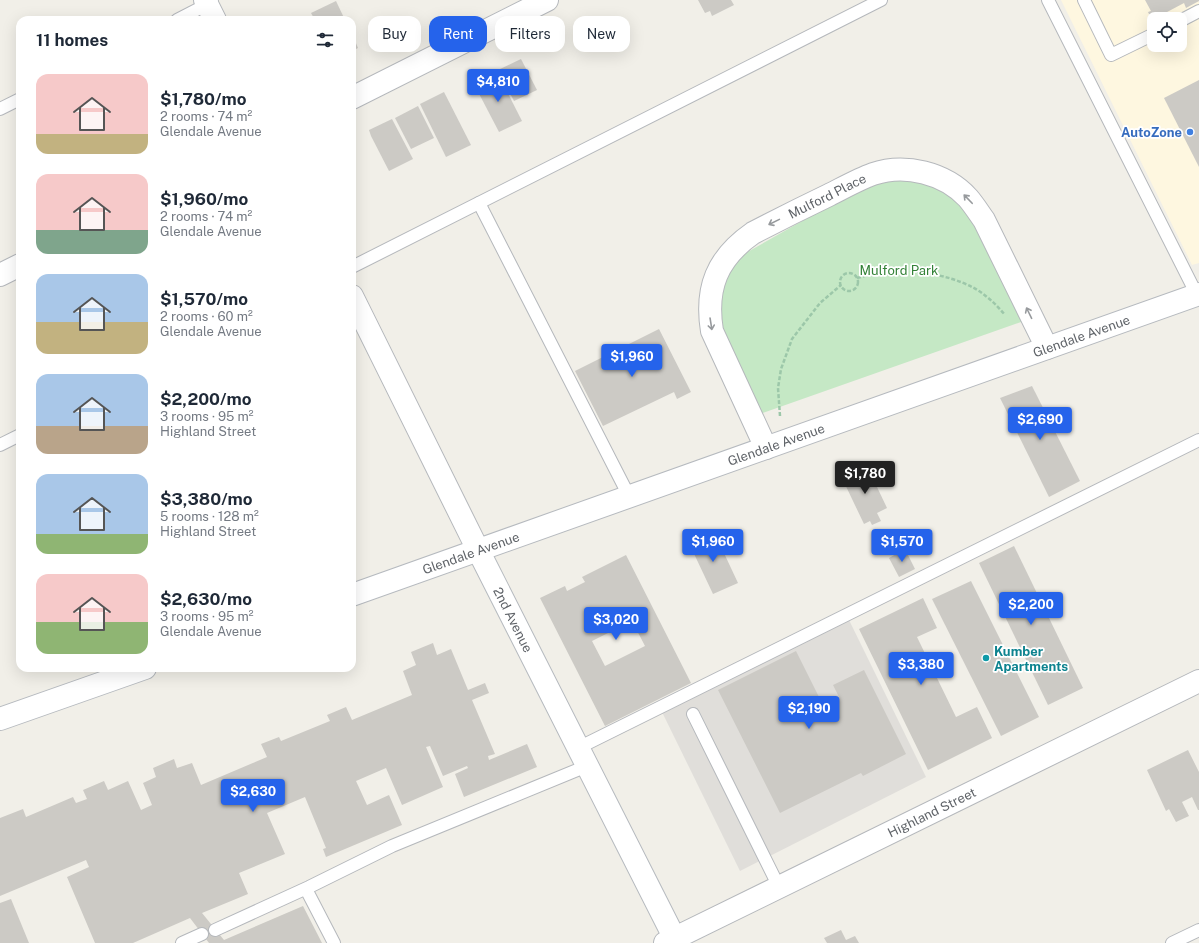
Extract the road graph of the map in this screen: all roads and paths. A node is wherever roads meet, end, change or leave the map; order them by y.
1 (547, 0) edge
2 (881, 0) edge
3 (1048, 0) edge
4 (1084, 0) edge
5 (211, 6) edge
6 (1199, 12) edge
7 (187, 16) edge
8 (1187, 18) edge
9 (1147, 37) edge
10 (356, 96) edge
11 (16, 101) edge
12 (0, 109) edge
13 (479, 203) junction
14 (356, 265) edge
15 (16, 267) edge
16 (0, 275) edge
17 (858, 278) junction
18 (841, 285) junction
19 (1198, 294) edge
20 (356, 304) edge
21 (1008, 320) dead end
22 (1047, 348) junction
23 (780, 416) dead end
24 (16, 437) edge
25 (1199, 440) edge
26 (0, 445) edge
27 (766, 448) junction
28 (629, 496) junction
29 (478, 550) junction
30 (356, 594) edge
31 (134, 672) edge
32 (1199, 681) edge
33 (693, 714) dead end
34 (0, 719) edge
35 (583, 757) junction
36 (778, 887) junction
37 (306, 889) junction
38 (215, 930) dead end
39 (1199, 930) edge
40 (202, 934) dead end
41 (672, 941) edge
42 (182, 943) edge
43 (334, 943) edge
44 (1172, 943) edge

1 - 10 street
2 - 13 lane
3 - 19 lane
4 - 9 lane
5 - 7 lane
6 - 8 lane
11 - 12 lane
13 - 14 lane
13 - 28 lane
15 - 16 street
17 - 18 path
17 - 18 path
17 - 21 path
18 - 23 path
19 - 22 street, Glendale Avenue
20 - 29 street, 2nd Avenue
22 - 27 street, Glendale Avenue
22 -> 27 street, Mulford Place
24 - 26 lane
25 - 35 lane
27 - 28 street, Glendale Avenue
28 - 29 street, Glendale Avenue
29 - 30 street, Glendale Avenue
29 - 35 street, 2nd Avenue
31 - 34 street
32 - 36 street, Highland Street
33 - 36 lane
35 - 37 lane
35 - 41 street, 2nd Avenue
36 - 41 street, Highland Street
37 - 38 lane
37 - 43 lane
39 - 44 lane
40 - 42 lane

